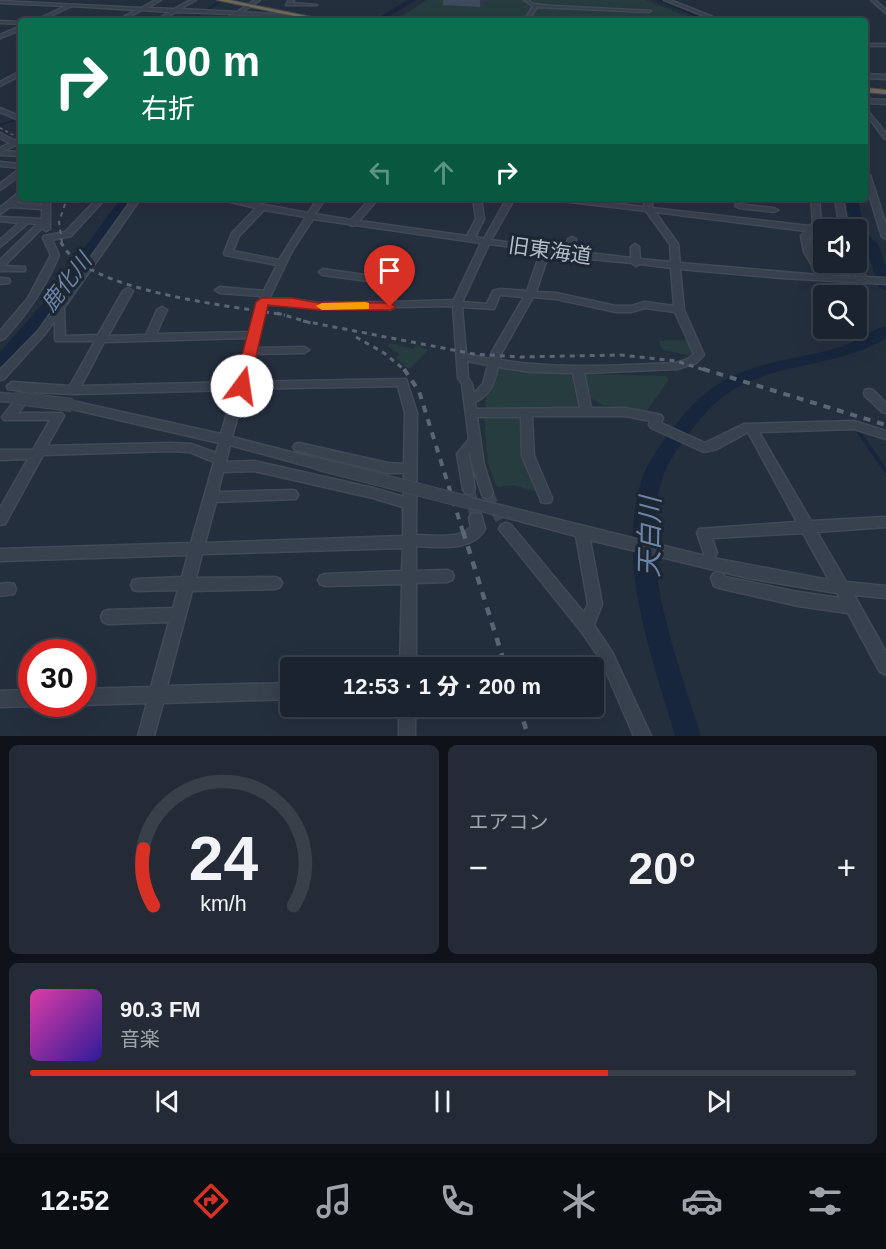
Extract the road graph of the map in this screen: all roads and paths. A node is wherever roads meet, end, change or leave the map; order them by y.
1 (84, 0) edge
2 (159, 0) edge
3 (194, 0) edge
4 (258, 0) edge
5 (292, 0) edge
6 (321, 0) edge
7 (526, 0) edge
8 (666, 0) edge
9 (873, 0) edge
10 (1, 1) edge
11 (222, 1) edge
12 (71, 5) junction
13 (315, 5) junction
14 (536, 5) junction
15 (249, 6) junction
16 (141, 9) junction
17 (885, 10) edge
18 (57, 11) junction
19 (175, 11) junction
20 (649, 11) dead end
21 (75, 12) dead end
22 (237, 14) junction
23 (43, 18) edge
24 (124, 18) edge
25 (162, 18) edge
26 (231, 18) edge
27 (287, 18) edge
28 (296, 18) edge
29 (301, 18) edge
30 (528, 18) edge
31 (713, 18) edge
32 (0, 22) edge
33 (18, 23) edge
34 (18, 29) edge
35 (1, 37) edge
36 (18, 38) edge
37 (868, 45) edge
38 (886, 45) edge
39 (0, 72) edge
40 (18, 74) edge
41 (868, 76) edge
42 (886, 77) edge
43 (11, 78) junction
44 (18, 79) edge
45 (0, 84) edge
46 (868, 90) edge
47 (886, 92) edge
48 (868, 101) edge
49 (886, 102) edge
50 (0, 110) edge
51 (868, 114) edge
52 (18, 118) edge
53 (0, 135) edge
54 (886, 137) edge
55 (18, 142) edge
56 (0, 151) edge
57 (18, 154) edge
58 (0, 164) edge
59 (18, 166) edge
60 (18, 175) edge
61 (0, 177) edge
62 (14, 178) junction
63 (868, 181) edge
64 (0, 189) edge
65 (18, 192) edge
66 (18, 196) edge
67 (99, 201) edge
68 (135, 201) edge
69 (233, 201) edge
70 (320, 201) edge
71 (372, 201) edge
72 (477, 201) edge
73 (509, 201) edge
74 (579, 201) edge
75 (649, 201) edge
76 (815, 201) edge
77 (840, 201) edge
78 (45, 202) edge
79 (738, 202) edge
80 (9, 205) junction
81 (262, 207) junction
82 (648, 209) junction
83 (774, 210) dead end
84 (0, 212) edge
85 (308, 216) junction
86 (0, 219) edge
87 (843, 219) edge
88 (741, 220) junction
89 (26, 221) junction
90 (45, 222) junction
91 (352, 224) junction
92 (812, 229) junction
93 (886, 237) edge
94 (47, 238) junction
95 (470, 239) junction
96 (572, 239) dead end
97 (486, 242) junction
98 (0, 244) edge
99 (635, 247) dead end
100 (545, 251) junction
101 (568, 254) junction
102 (636, 262) junction
103 (282, 263) junction
104 (405, 264) dead end
105 (0, 266) edge
106 (677, 266) junction
107 (22, 269) dead end
108 (323, 272) dead end
109 (860, 273) edge
110 (824, 278) junction
111 (864, 280) junction
112 (886, 281) edge
113 (395, 282) junction
114 (220, 290) dead end
115 (128, 291) dead end
116 (531, 293) junction
117 (265, 298) junction
118 (457, 304) junction
119 (390, 307) junction
120 (60, 309) junction
121 (162, 310) dead end
122 (679, 310) junction
123 (254, 335) junction
124 (0, 337) edge
125 (149, 338) junction
126 (101, 339) junction
127 (304, 350) dead end
128 (250, 351) junction
129 (462, 357) junction
130 (495, 362) junction
131 (578, 370) junction
132 (0, 376) edge
133 (12, 386) dead end
134 (242, 386) junction
135 (31, 388) junction
136 (73, 390) junction
137 (869, 393) dead end
138 (0, 397) edge
139 (469, 400) junction
140 (886, 409) edge
141 (526, 412) junction
142 (586, 412) junction
143 (471, 413) junction
144 (4, 417) edge
145 (752, 429) junction
146 (886, 435) edge
147 (227, 440) junction
148 (474, 440) junction
149 (299, 447) dead end
150 (38, 453) junction
151 (0, 455) edge
152 (336, 455) junction
153 (220, 464) junction
154 (410, 469) junction
155 (321, 482) junction
156 (487, 493) tunnel mouth
157 (292, 495) dead end
158 (468, 496) junction
159 (211, 497) junction
160 (546, 498) dead end
161 (409, 504) junction
162 (1, 514) edge
163 (476, 518) tunnel mouth
164 (886, 522) edge
165 (807, 527) junction
166 (506, 529) tunnel mouth
167 (582, 533) junction
168 (410, 541) junction
169 (196, 549) junction
170 (710, 553) dead end
171 (0, 555) edge
172 (447, 576) dead end
173 (409, 577) junction
174 (718, 578) dead end
175 (325, 580) dead end
176 (275, 583) dead end
177 (187, 584) junction
178 (138, 585) dead end
179 (841, 588) junction
180 (886, 592) edge
181 (852, 607) junction
182 (178, 615) junction
183 (108, 617) dead end
184 (586, 626) junction
185 (408, 657) edge
186 (886, 668) edge
187 (280, 691) edge
188 (157, 696) junction
189 (96, 697) edge
190 (18, 698) edge
191 (0, 699) edge
192 (407, 717) edge
193 (146, 736) edge
194 (407, 736) edge
195 (643, 736) edge

1 - 12 street
2 - 16 street
3 - 19 street
4 - 15 street
5 - 13 street
6 - 13 street
7 - 14 street
8 - 31 street
9 - 17 street
10 - 12 street
11 - 15 highway
12 - 16 street
12 - 18 street
13 - 29 street
14 - 20 street
14 - 30 street
15 - 22 street
15 - 28 highway
16 - 19 street
16 - 24 street
18 - 21 street
18 - 23 street
19 - 22 street
19 - 25 street
22 - 26 street
22 - 27 street
32 - 33 street
34 - 35 street
35 - 36 street
37 - 38 street
39 - 43 street
40 - 43 street
41 - 42 street
43 - 44 street
43 - 45 street
46 - 47 highway
48 - 49 street
50 - 52 street
51 - 54 street
53 - 55 street
55 - 56 street
56 - 57 street
58 - 59 street
60 - 62 street
61 - 62 street
62 - 64 street
63 - 93 street
64 - 65 street
66 - 80 street
67 - 94 street
68 - 120 street
69 - 81 street, 旧東海道
70 - 85 street
71 - 91 street
72 - 95 street
73 - 97 street
74 - 82 street
75 - 82 street
76 - 92 street
77 - 87 street
78 - 80 street
78 - 90 street
79 - 83 street
79 - 88 street
80 - 84 street
81 - 85 street, 旧東海道
81 - 103 street
82 - 88 street
82 - 106 street
85 - 91 street, 旧東海道
85 - 103 street
86 - 89 street
88 - 92 street
89 - 90 street
89 - 98 street
90 - 94 street
90 - 105 street
91 - 95 street, 旧東海道
92 - 110 street
94 - 124 street
95 - 97 street, 旧東海道
96 - 101 street
97 - 100 street, 旧東海道
97 - 118 street
99 - 102 street
100 - 101 street, 旧東海道
100 - 116 street
101 - 102 street, 旧東海道
102 - 106 street, 旧東海道
103 - 117 street
104 - 113 street
105 - 107 street
106 - 110 street, 旧東海道
106 - 122 street
108 - 113 street
109 - 111 street
110 - 111 street, 旧東海道
111 - 112 street, 旧東海道
113 - 119 street
114 - 117 street
115 - 126 street
116 - 118 street
116 - 122 street
116 - 130 street
117 - 119 street
117 - 123 street
118 - 119 street
118 - 129 street
120 - 126 street
120 - 132 street
121 - 125 street
122 - 131 street
123 - 125 street
123 - 128 street
125 - 126 street
126 - 136 street
127 - 128 street
128 - 134 street
129 - 130 street
129 - 139 street
130 - 131 street
130 - 139 street
131 - 142 street
133 - 135 street
134 - 136 street
134 - 147 street
134 - 154 street
135 - 136 street
135 - 144 street
137 - 140 street
138 - 147 street, bridge
139 - 143 street
141 - 142 street
141 - 143 street
141 - 160 street
142 - 145 street
143 - 148 street
144 - 150 street
145 - 146 street
145 - 165 street
147 - 153 street
147 - 158 street, bridge
148 - 156 street
148 - 158 street
149 - 152 street
150 - 151 street
150 - 153 street
150 - 162 street
152 - 154 street
152 - 155 street
153 - 155 street
153 - 159 street
154 - 161 street
155 - 161 street
157 - 159 street
158 - 167 street
159 - 169 street
161 - 168 street
163 - 168 street
164 - 165 street
165 - 170 street
165 - 179 street
166 - 184 street
167 - 179 street
167 - 184 street
168 - 169 street
168 - 173 street
169 - 171 street
169 - 177 street
172 - 173 street
173 - 175 street
173 - 185 street
174 - 181 street
176 - 177 street
177 - 178 street
177 - 182 street
179 - 180 street
179 - 181 street
181 - 186 street
182 - 183 street
182 - 188 street
184 - 195 street
187 - 188 street
188 - 189 street
188 - 193 street
190 - 191 street
192 - 194 street

